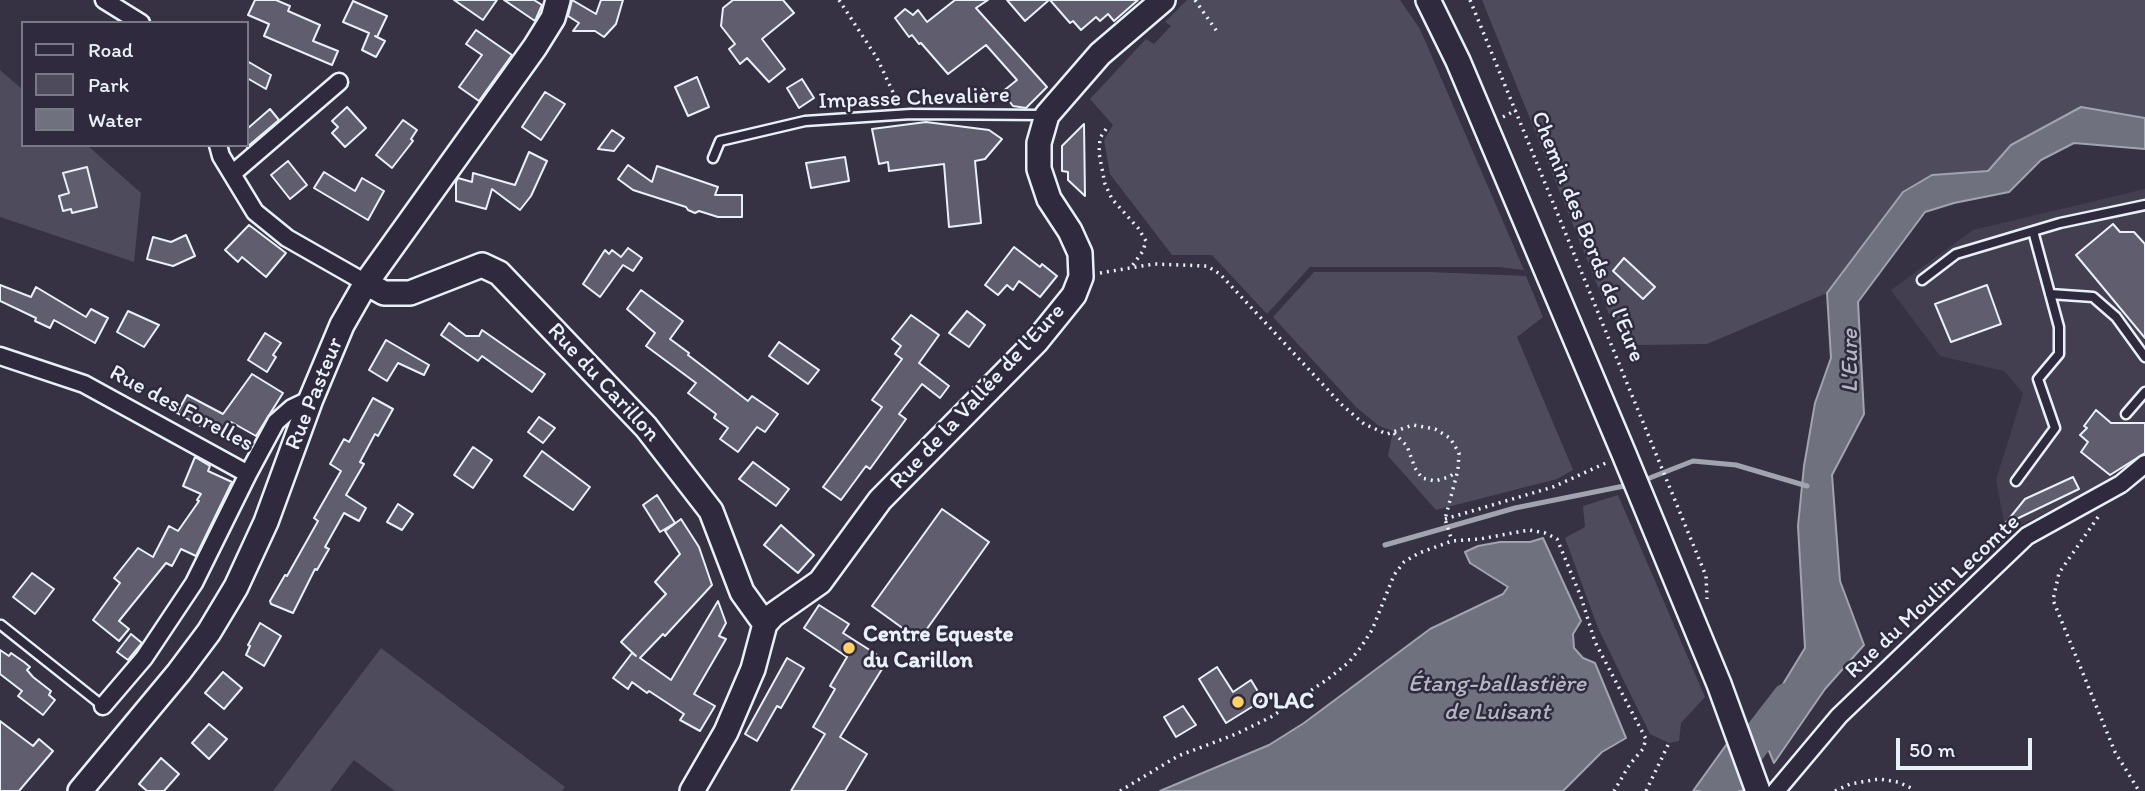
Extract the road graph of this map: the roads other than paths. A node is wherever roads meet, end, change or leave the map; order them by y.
1 (104, 0) edge
2 (558, 0) edge
3 (1163, 0) edge
4 (1428, 0) edge
5 (138, 21) edge
6 (339, 82) dead end
7 (1047, 115) junction
8 (219, 147) edge
9 (713, 158) dead end
10 (232, 174) junction
11 (2145, 205) edge
12 (2033, 231) junction
13 (1922, 280) dead end
14 (366, 283) junction
15 (2050, 295) junction
16 (0, 356) edge
17 (2145, 357) edge
18 (2145, 392) edge
19 (311, 399) junction
20 (2126, 414) dead end
21 (2145, 464) edge
22 (248, 474) junction
23 (2016, 481) dead end
24 (765, 624) junction
25 (1, 625) edge
26 (103, 706) joint
27 (1763, 788) edge
28 (80, 791) edge
29 (692, 791) edge

1 - 5 street
2 - 14 street, Rue Pasteur
3 - 7 street
4 - 27 street
6 - 10 street
7 - 9 lane, Impasse Chevalière
7 - 24 street, Rue de la Vallée de l'Eure
8 - 10 street
10 - 14 street
11 - 12 lane
12 - 13 lane
12 - 15 lane
14 - 19 street, Rue Pasteur
14 - 24 street, Rue du Carillon
15 - 17 lane
15 - 23 lane
16 - 22 street, Rue des Forelles
18 - 20 lane
19 - 22 street, Rue des Forelles
19 - 28 street, Rue Pasteur
21 - 27 street, Rue du Moulin Lecomte
22 - 26 street
24 - 29 street
25 - 26 lane

